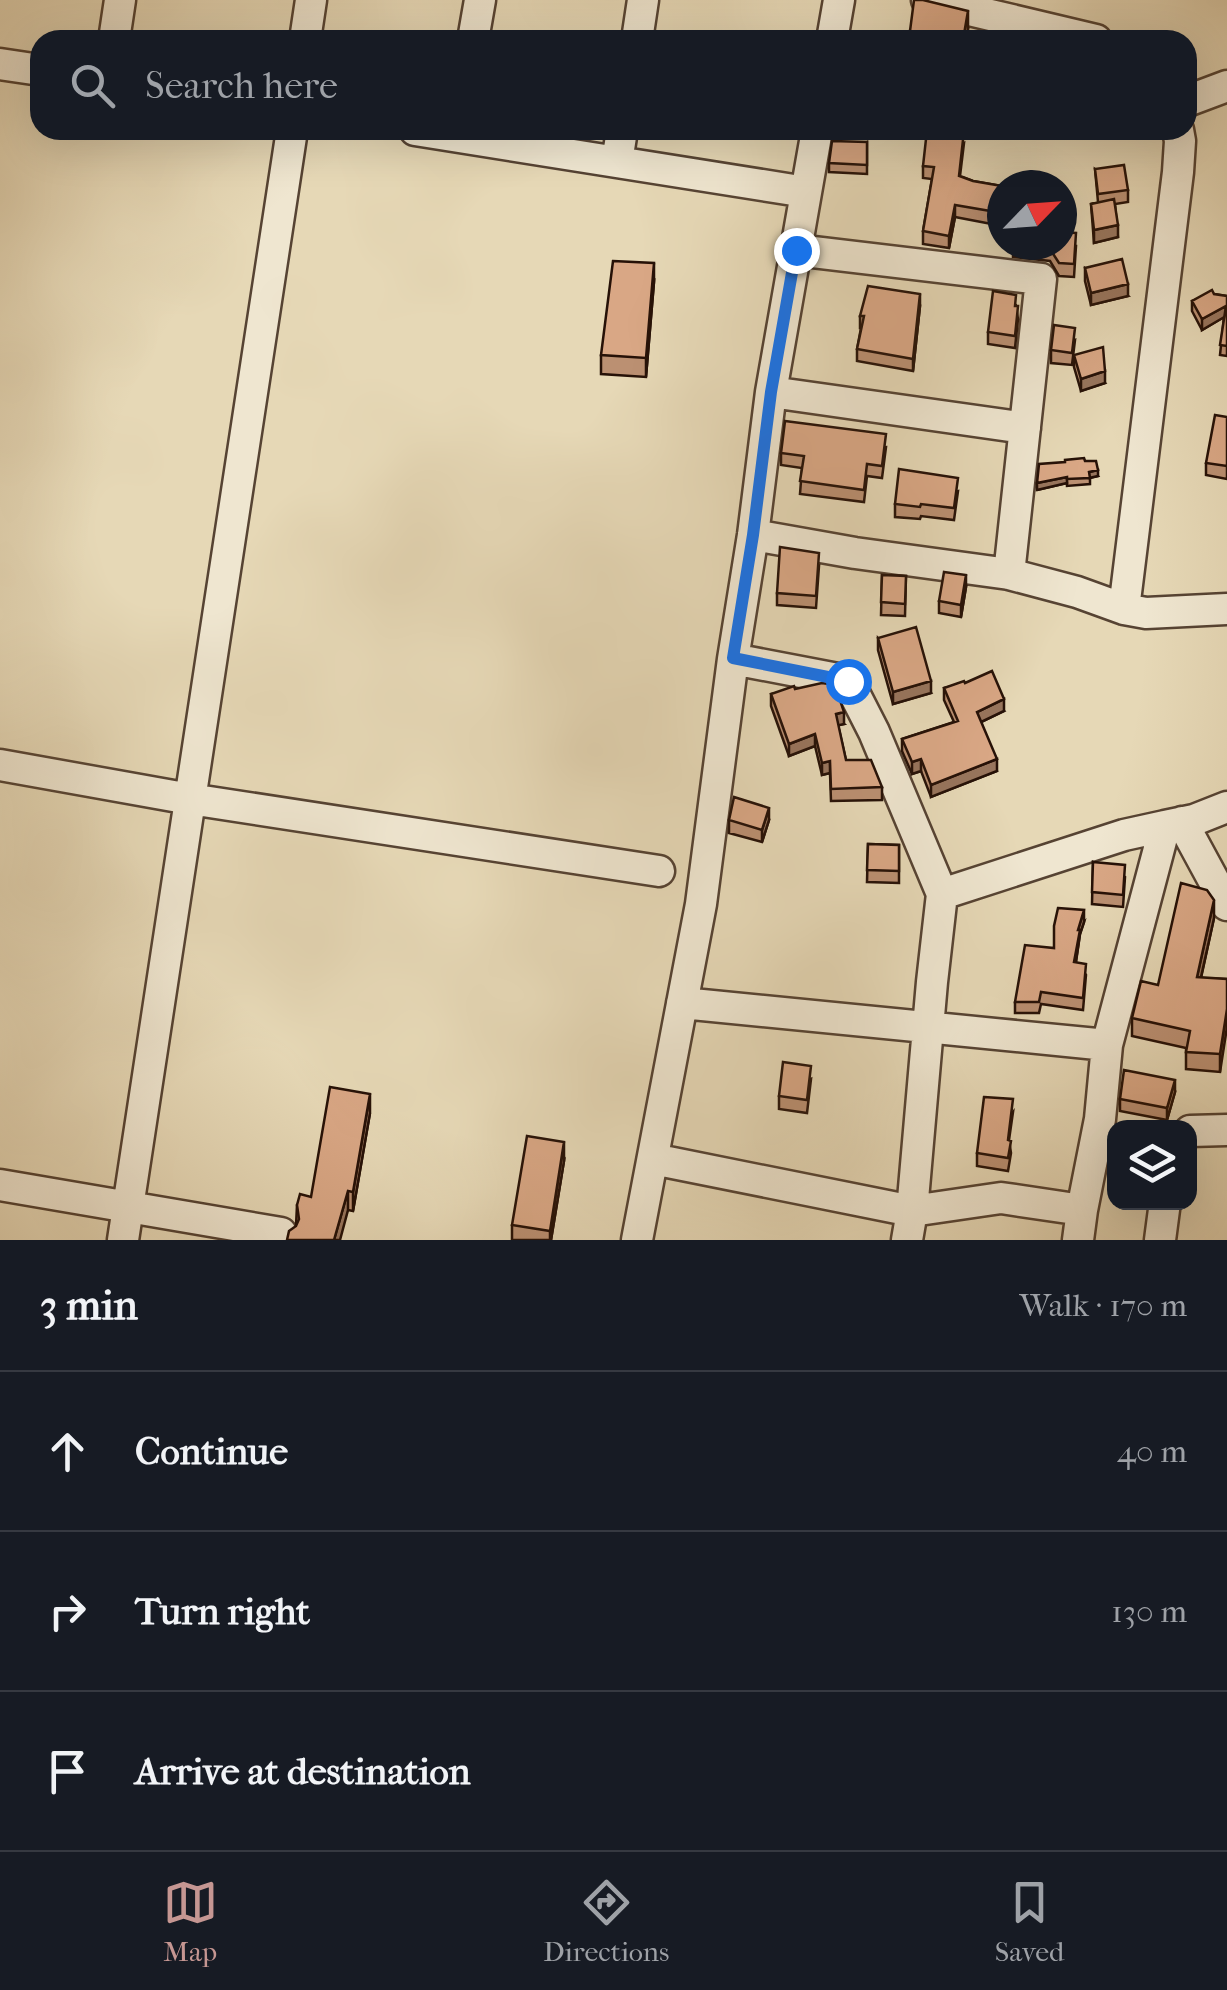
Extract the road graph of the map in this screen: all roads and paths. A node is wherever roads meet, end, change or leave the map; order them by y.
1 (120, 0) edge
2 (311, 0) edge
3 (480, 0) edge
4 (643, 0) edge
5 (839, 0) edge
6 (926, 0) edge
7 (116, 30) edge
8 (306, 30) edge
9 (475, 30) edge
10 (638, 30) edge
11 (834, 30) edge
12 (1054, 30) edge
13 (0, 64) edge
14 (30, 68) edge
15 (1227, 86) edge
16 (1197, 97) edge
17 (290, 140) edge
18 (496, 140) edge
19 (620, 140) edge
20 (814, 140) edge
21 (1180, 140) edge
22 (617, 162) junction
23 (806, 192) junction
24 (796, 250) junction
25 (771, 392) junction
26 (1024, 428) junction
27 (753, 535) junction
28 (1008, 574) junction
29 (1124, 609) junction
30 (1227, 609) edge
31 (733, 658) junction
32 (0, 765) edge
33 (190, 799) junction
34 (1227, 807) edge
35 (1174, 824) junction
36 (658, 871) dead end
37 (942, 894) junction
38 (1227, 905) edge
39 (682, 1003) junction
40 (928, 1029) junction
41 (1107, 1045) junction
42 (1227, 1130) edge
43 (1197, 1131) edge
44 (653, 1160) junction
45 (0, 1185) edge
46 (128, 1206) junction
47 (1164, 1210) edge
48 (910, 1225) edge
49 (1080, 1225) edge
50 (281, 1233) dead end
51 (123, 1240) edge
52 (637, 1240) edge
53 (1160, 1240) edge

1 - 7 street
2 - 8 street
3 - 9 street
4 - 10 street
5 - 11 street
6 - 12 street
13 - 14 street
15 - 16 street
17 - 33 street
18 - 22 street
19 - 22 street
20 - 23 street
21 - 29 street
22 - 23 street
23 - 24 street
24 - 25 street
24 - 26 street
25 - 26 street
25 - 27 street
26 - 28 street
27 - 28 street
27 - 31 street
28 - 29 street
29 - 30 street
31 - 37 street
31 - 39 street
32 - 33 street
33 - 36 street
33 - 46 street
34 - 35 street
35 - 37 street
35 - 38 street
35 - 41 street
37 - 40 street
39 - 40 street
39 - 44 street
40 - 41 street
40 - 48 street
41 - 49 street
42 - 43 street
44 - 48 street
44 - 52 street
45 - 46 street
46 - 50 street
46 - 51 street
47 - 53 street
48 - 49 street

